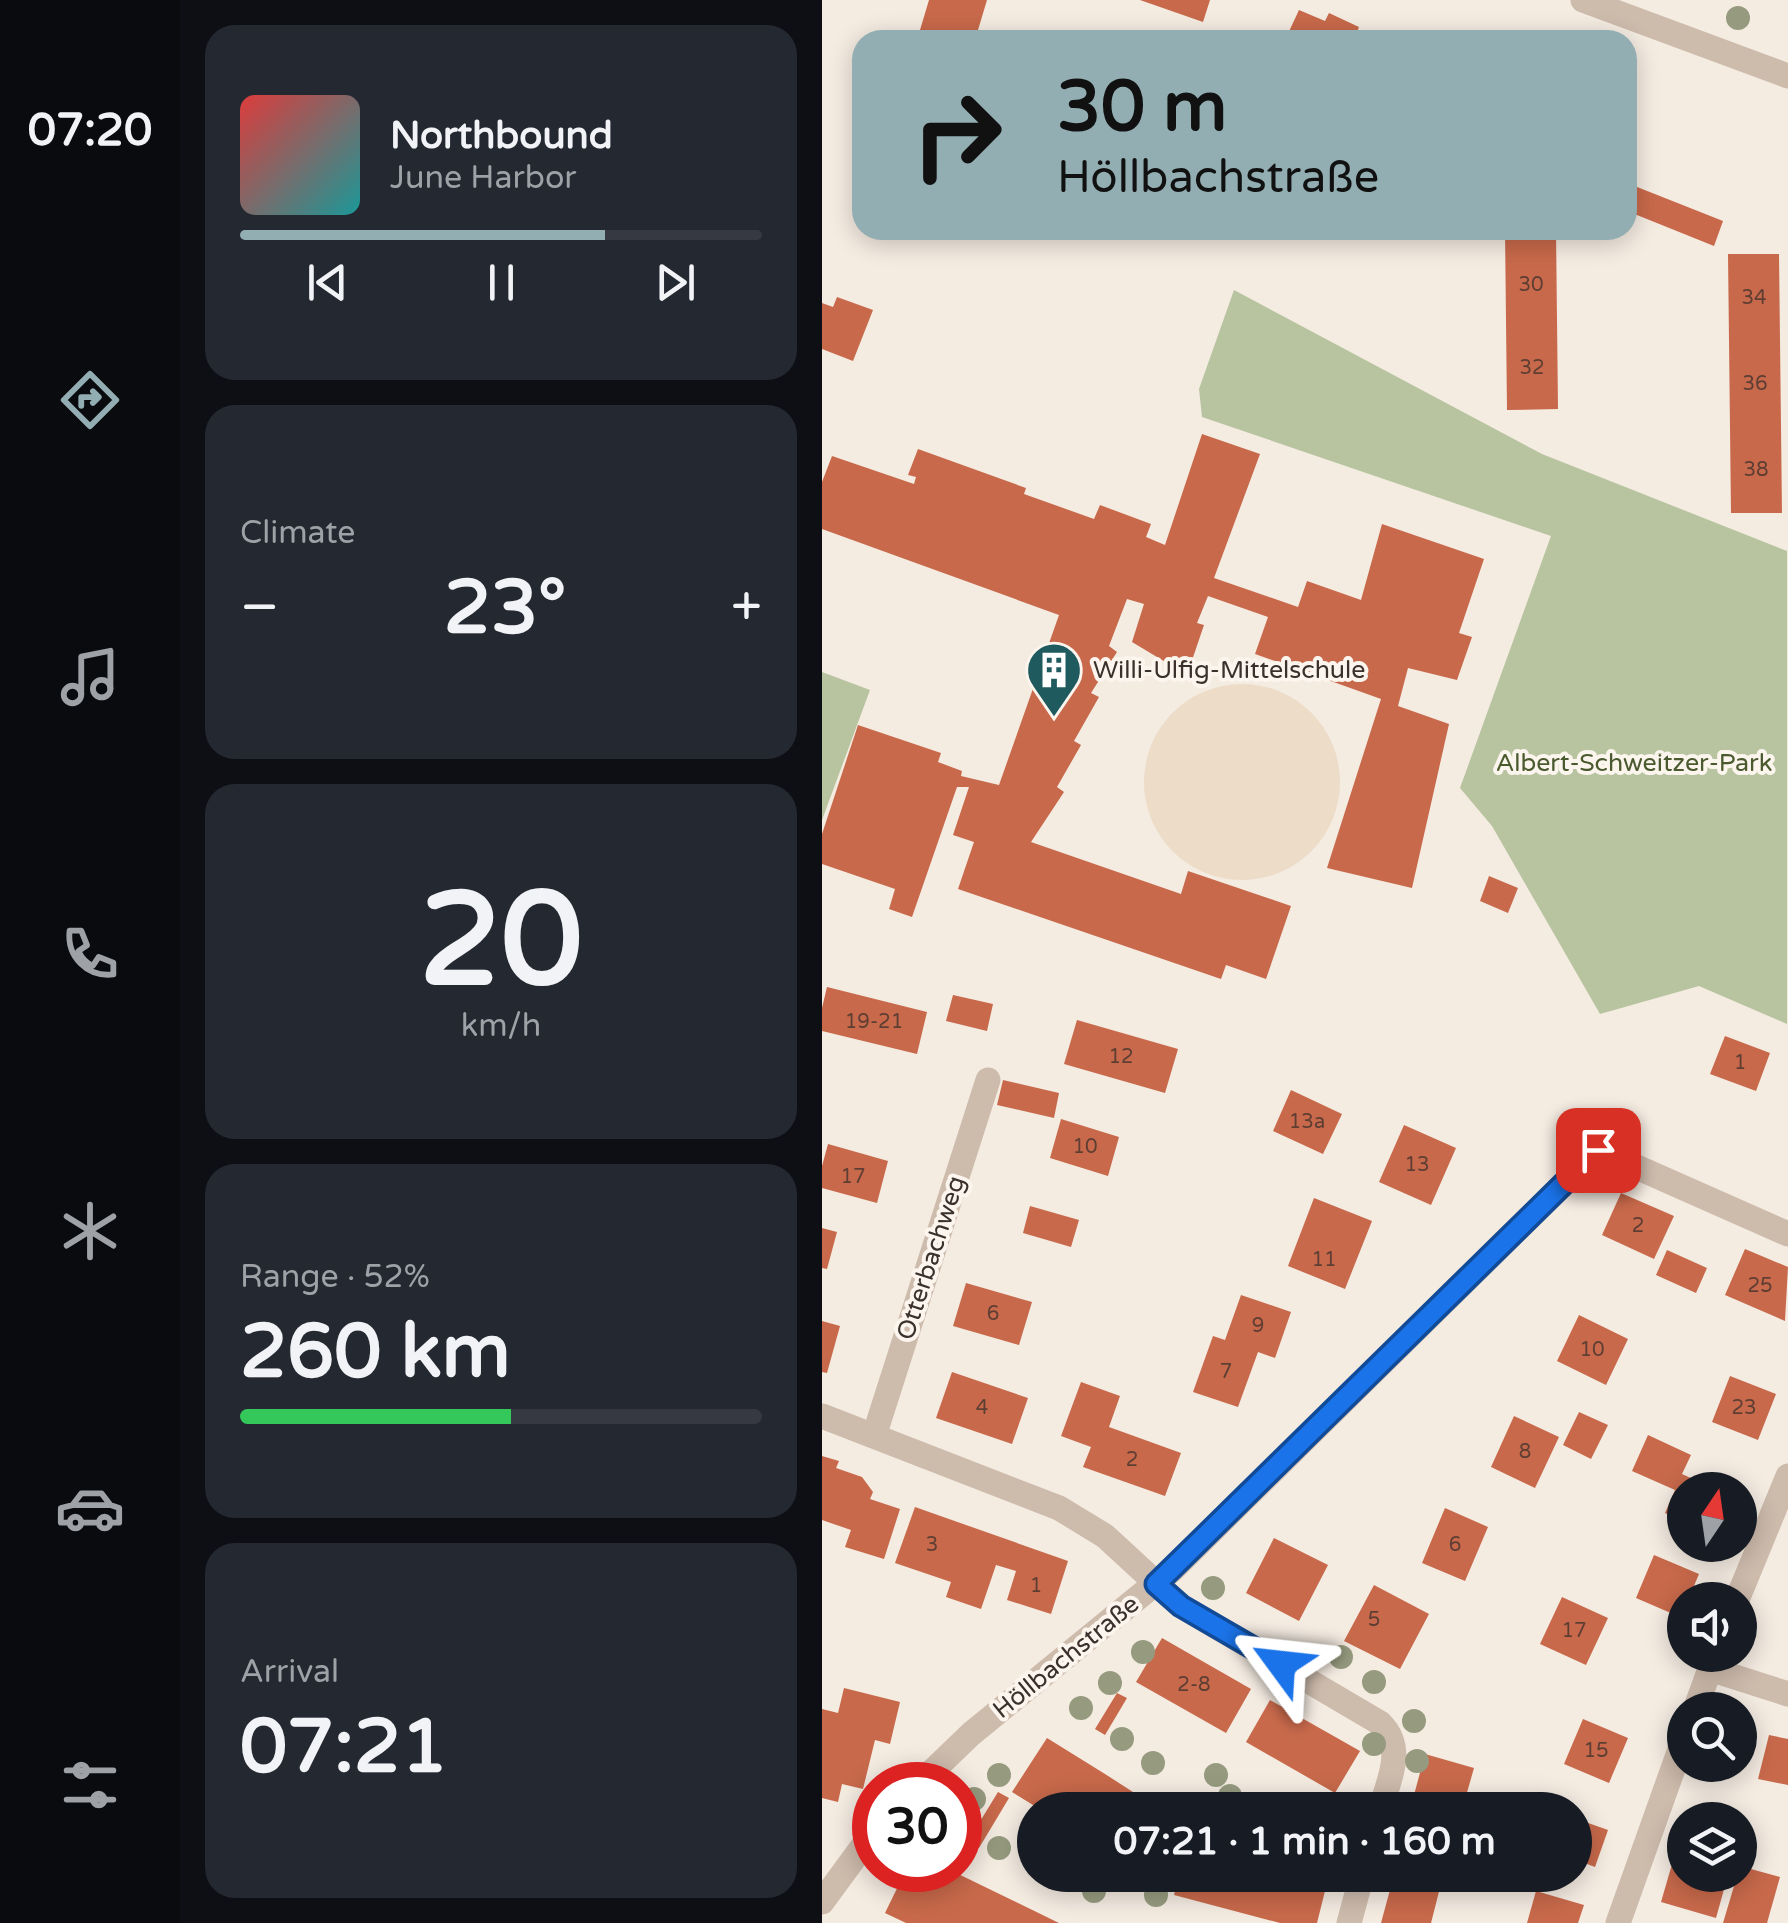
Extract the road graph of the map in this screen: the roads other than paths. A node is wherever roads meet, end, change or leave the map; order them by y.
1 (1583, 0) edge
2 (1788, 76) edge
3 (988, 1080) dead end
4 (1788, 1234) edge
5 (822, 1416) edge
6 (874, 1436) junction
7 (1788, 1476) edge
8 (1744, 1582) edge
9 (1156, 1584) junction
10 (1736, 1672) edge
11 (1788, 1694) edge
12 (942, 1762) edge
13 (1668, 1782) edge
14 (1385, 1792) edge
15 (852, 1860) edge
16 (1357, 1892) edge
17 (822, 1902) edge
18 (1349, 1923) edge
19 (1618, 1923) edge

1 - 2 street
3 - 6 street, Otterbachweg
4 - 9 street, Höllbachstraße
5 - 6 street
6 - 9 street
7 - 8 street
9 - 12 street, Höllbachstraße
9 - 14 street
10 - 11 street
13 - 19 street
15 - 17 street
16 - 18 street

